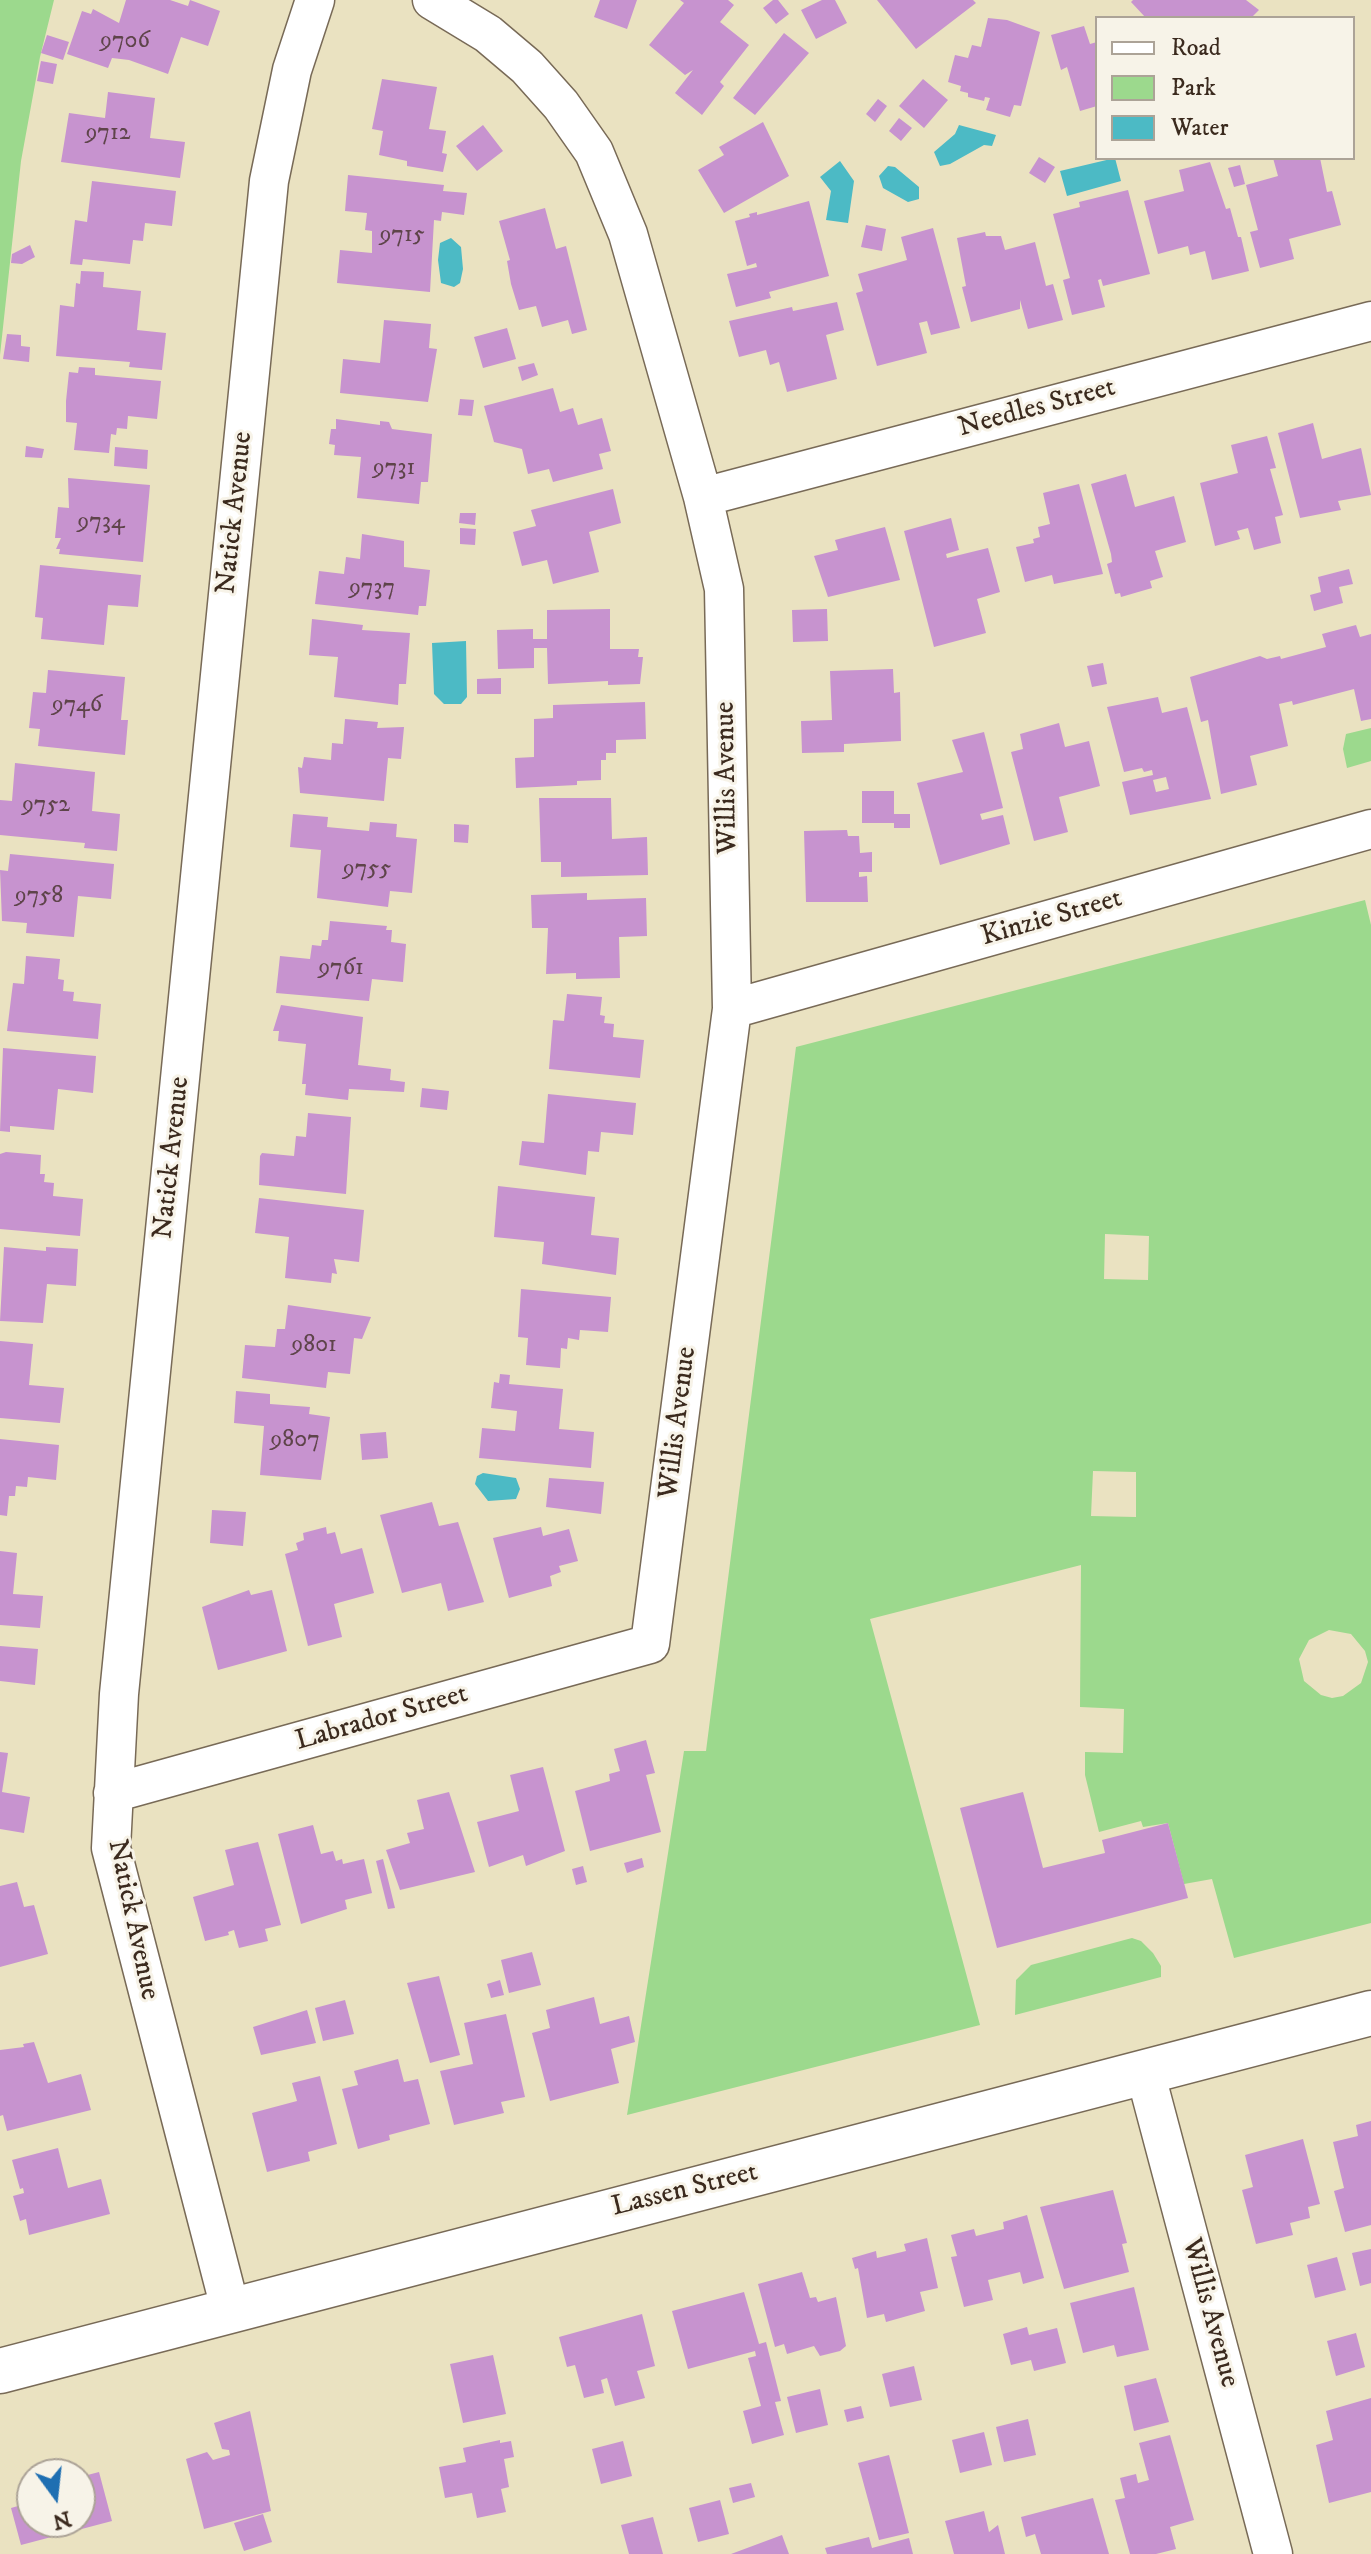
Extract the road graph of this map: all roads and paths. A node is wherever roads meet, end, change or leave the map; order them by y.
1 (315, 0) edge
2 (432, 0) edge
3 (1371, 321) edge
4 (703, 497) junction
5 (1371, 829) edge
6 (732, 1009) junction
7 (650, 1644) joint
8 (113, 1793) junction
9 (1371, 2013) edge
10 (1145, 2072) junction
11 (230, 2308) junction
12 (0, 2371) edge
13 (1273, 2554) edge

1 - 8 street, Natick Avenue
2 - 4 street, Willis Avenue
3 - 4 street, Needles Street
4 - 6 street, Willis Avenue
5 - 6 street, Kinzie Street
6 - 7 street, Willis Avenue
7 - 8 street, Labrador Street
8 - 11 street, Natick Avenue
9 - 10 main road, Lassen Street
10 - 11 main road, Lassen Street
10 - 13 street, Willis Avenue
11 - 12 main road, Lassen Street

